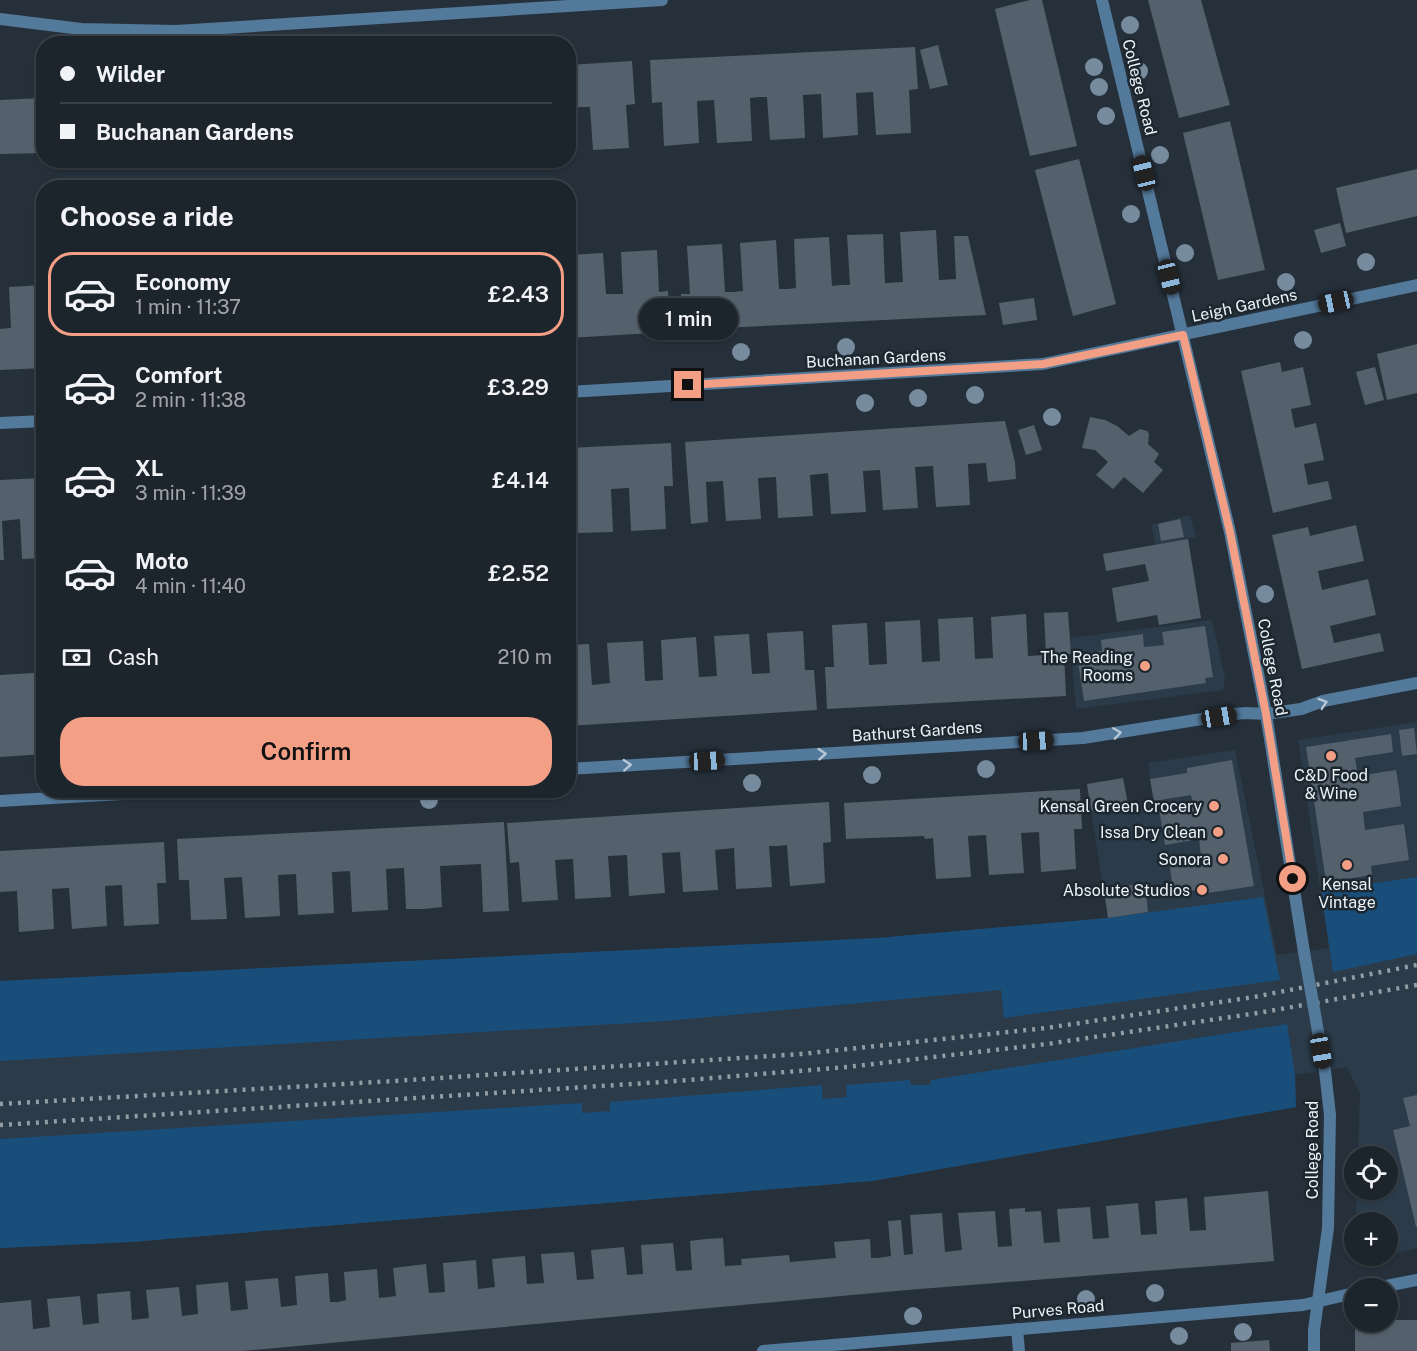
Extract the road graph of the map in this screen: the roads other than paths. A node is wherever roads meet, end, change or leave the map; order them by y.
1 (662, 0) edge
2 (1102, 0) edge
3 (0, 19) edge
4 (1417, 285) edge
5 (1183, 335) junction
6 (576, 392) edge
7 (36, 421) edge
8 (0, 423) edge
9 (1417, 683) edge
10 (1266, 714) junction
11 (576, 769) edge
12 (52, 798) edge
13 (0, 801) edge
14 (1417, 1280) edge
15 (1398, 1284) edge
16 (1344, 1295) edge
17 (1318, 1301) junction
18 (1017, 1329) junction
19 (763, 1351) edge
20 (1019, 1351) edge
21 (1314, 1351) edge

1 - 3 street
2 - 5 street, College Road
4 - 5 street, Leigh Gardens
5 - 6 street, Buchanan Gardens
5 - 10 street, College Road
7 - 8 street
10 -> 9 street, Bathurst Gardens
11 -> 10 street, Bathurst Gardens
10 - 17 street, College Road, bridge
12 - 13 street
14 - 15 street
16 - 17 street, Purves Road
17 - 18 street, Purves Road
17 - 21 street, College Road
18 - 19 street, Purves Road
18 - 20 street

